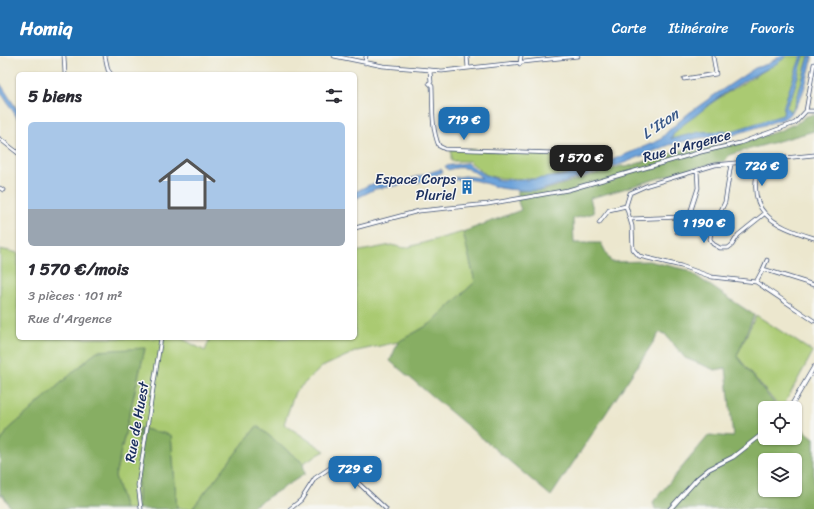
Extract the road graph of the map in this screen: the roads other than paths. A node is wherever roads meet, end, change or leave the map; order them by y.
1 (64, 56) edge
2 (105, 56) edge
3 (334, 56) edge
4 (366, 56) edge
5 (467, 56) edge
6 (521, 56) edge
7 (578, 56) edge
8 (714, 56) edge
9 (365, 62) junction
10 (520, 64) junction
11 (814, 64) edge
12 (468, 68) junction
13 (430, 71) junction
14 (65, 72) edge
15 (110, 72) edge
16 (684, 79) dead end
17 (814, 111) edge
18 (806, 112) junction
19 (0, 139) edge
20 (16, 151) edge
21 (557, 151) dead end
22 (814, 155) edge
23 (760, 162) junction
24 (730, 164) junction
25 (697, 170) junction
26 (626, 206) junction
27 (690, 213) junction
28 (764, 214) junction
29 (703, 216) dead end
30 (681, 217) junction
31 (630, 219) junction
32 (599, 223) dead end
33 (357, 227) edge
34 (677, 232) dead end
35 (814, 238) edge
36 (767, 260) dead end
37 (763, 269) junction
38 (756, 282) junction
39 (814, 286) edge
40 (814, 321) edge
41 (161, 340) edge
42 (814, 367) edge
43 (794, 401) edge
44 (758, 437) edge
45 (140, 509) edge
46 (290, 509) edge
47 (386, 509) edge
48 (670, 509) edge

1 - 14 street
2 - 15 street
3 - 9 street
4 - 9 street
5 - 12 street
6 - 10 street
7 - 10 street
8 - 16 street
9 - 13 street
10 - 12 street
11 - 18 street
12 - 13 street
13 - 21 street
17 - 18 street
18 - 33 street, Rue d'Argence
19 - 20 street
22 - 23 street
23 - 24 street
23 - 28 street
24 - 25 street
24 - 28 street
25 - 26 street
25 - 27 street
26 - 31 street
26 - 32 street
27 - 29 street
27 - 30 street
28 - 35 street
30 - 31 street
30 - 34 street
31 - 38 street
36 - 37 street
37 - 38 street
37 - 39 street
38 - 40 street
41 - 45 street, Rue de Huest
42 - 43 street
44 - 48 street
46 - 47 street

